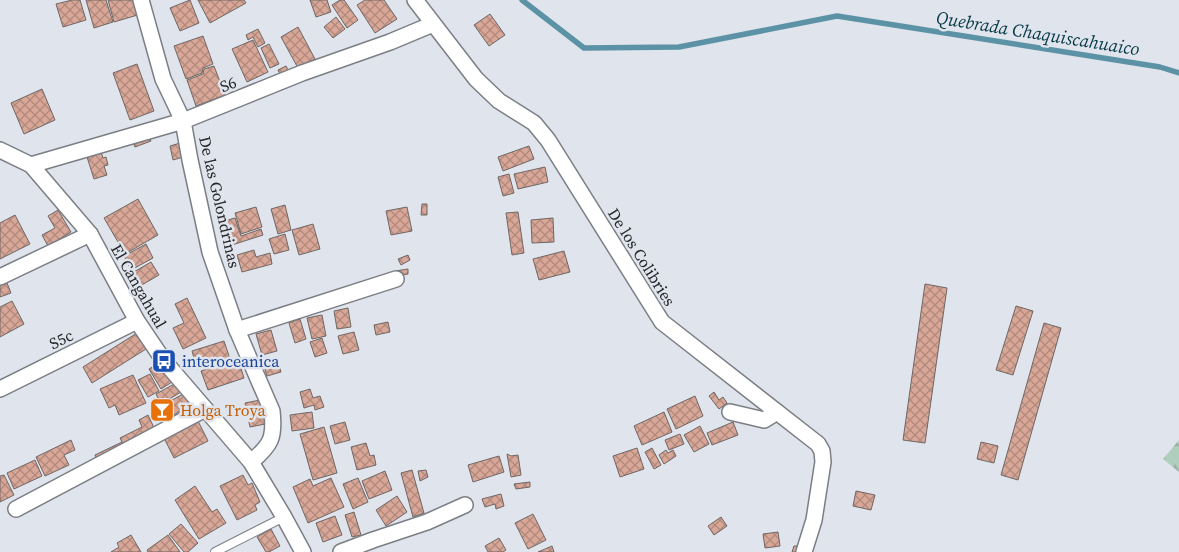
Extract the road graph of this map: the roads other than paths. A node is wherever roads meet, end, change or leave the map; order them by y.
1 (141, 0) edge
2 (415, 0) edge
3 (434, 24) junction
4 (183, 121) junction
5 (0, 150) edge
6 (31, 166) junction
7 (90, 234) junction
8 (0, 277) edge
9 (396, 279) dead end
10 (137, 321) junction
11 (237, 330) junction
12 (0, 388) edge
13 (206, 409) junction
14 (730, 412) dead end
15 (777, 412) junction
16 (251, 462) junction
17 (466, 505) dead end
18 (16, 509) dead end
19 (284, 517) junction
20 (215, 552) edge
21 (303, 552) edge
22 (341, 552) edge
23 (804, 552) edge

1 - 4 street, De las Golondrinas
2 - 3 street, De los Colibries
3 - 4 street, S6
3 - 15 street, De los Colibries
4 - 6 street, S6
4 - 11 street, De las Golondrinas
5 - 6 street, El Cangahual
6 - 7 street, El Cangahual
7 - 8 street
7 - 10 street, El Cangahual
9 - 11 street
10 - 12 street, S5c
10 - 13 street, El Cangahual
11 - 16 street, De las Golondrinas
13 - 16 street, El Cangahual
13 - 18 street
14 - 15 street
15 - 23 street, De los Colibries
16 - 19 street, El Cangahual
17 - 22 street
19 - 20 lane
19 - 21 street, El Cangahual

